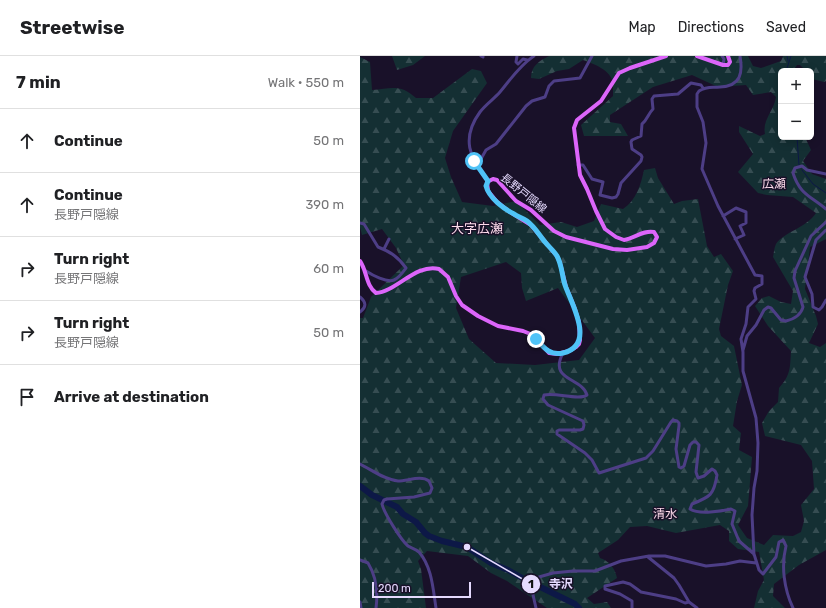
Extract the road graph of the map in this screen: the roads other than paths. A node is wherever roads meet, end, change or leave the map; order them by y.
1 (517, 56) edge
2 (534, 56) edge
3 (592, 56) edge
4 (666, 56) edge
5 (697, 56) edge
6 (722, 56) edge
7 (728, 56) edge
8 (740, 56) edge
9 (527, 60) junction
10 (723, 65) junction
11 (703, 88) junction
12 (578, 165) junction
13 (477, 166) junction
14 (826, 174) edge
15 (488, 181) junction
16 (826, 209) edge
17 (723, 216) junction
18 (826, 222) edge
19 (360, 223) edge
20 (826, 230) edge
21 (389, 238) dead end
22 (735, 239) junction
23 (384, 249) junction
24 (360, 261) edge
25 (366, 271) junction
26 (360, 297) edge
27 (826, 300) edge
28 (360, 312) edge
29 (743, 352) junction
30 (563, 353) junction
31 (360, 464) edge
32 (754, 555) junction
33 (648, 557) junction
34 (360, 560) edge
35 (756, 563) junction
36 (360, 602) edge
37 (689, 602) junction
38 (361, 608) edge
39 (376, 608) edge
40 (436, 608) edge
41 (536, 608) edge
42 (632, 608) edge
43 (697, 608) edge
44 (793, 608) edge

1 - 9 street
2 - 9 street
3 - 13 street
4 - 12 main road, 長野戸隠線
5 - 10 main road
6 - 10 street
7 - 10 main road
8 - 11 street
9 - 13 street
11 - 12 street
11 - 17 street
12 - 15 main road, 長野戸隠線
13 - 15 street
14 - 16 street
15 - 30 main road, 長野戸隠線
17 - 22 street
17 - 22 street
18 - 29 street
19 - 23 street
20 - 27 street
21 - 23 street
22 - 29 street
23 - 25 street
24 - 25 main road
25 - 30 main road
26 - 28 street
29 - 32 street
30 - 32 street
31 - 40 street
32 - 35 street
33 - 35 street
33 - 37 street
33 - 41 street
34 - 39 street
35 - 44 street
36 - 38 street
37 - 42 street
37 - 43 street

